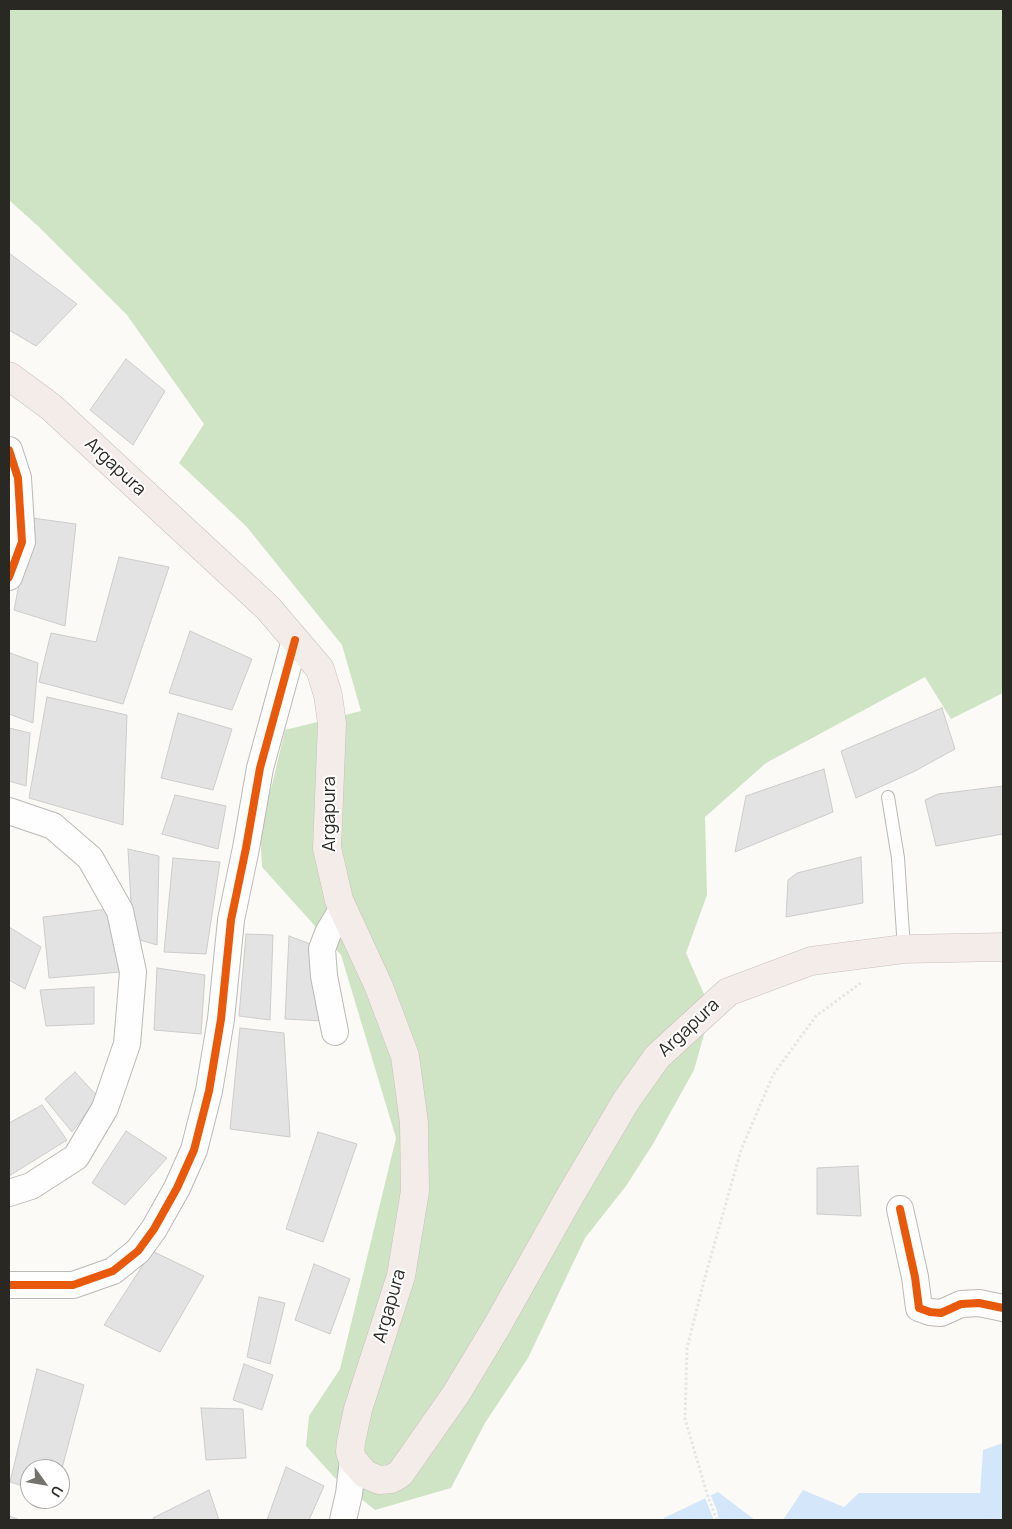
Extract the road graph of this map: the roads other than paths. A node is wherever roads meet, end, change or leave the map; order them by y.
1 (9, 376) edge
2 (9, 450) edge
3 (9, 577) edge
4 (295, 640) junction
5 (888, 797) dead end
6 (9, 811) edge
7 (343, 908) junction
8 (1003, 947) edge
9 (904, 949) junction
10 (335, 1032) dead end
11 (9, 1193) edge
12 (900, 1209) dead end
13 (9, 1285) edge
14 (1003, 1308) edge
15 (353, 1460) junction
16 (343, 1520) edge

1 - 4 highway, Argapura
2 - 3 street
4 - 7 highway, Argapura
4 - 13 street
5 - 9 lane
6 - 11 street
7 - 10 street
7 - 15 highway, Argapura
8 - 9 highway, Argapura
9 - 15 highway, Argapura
12 - 14 street
15 - 16 street

